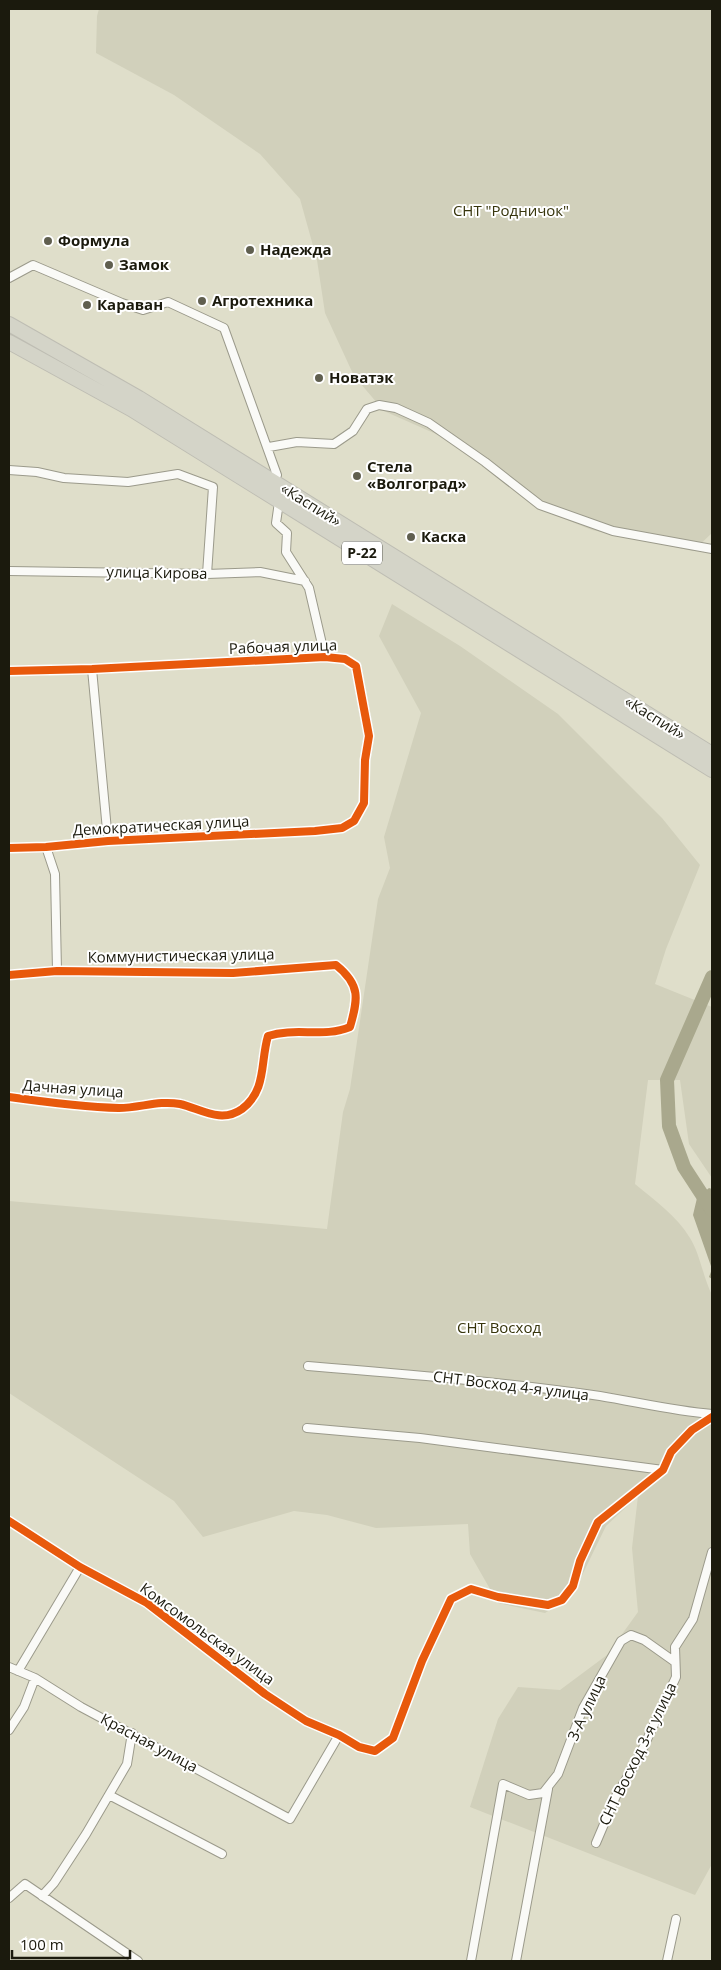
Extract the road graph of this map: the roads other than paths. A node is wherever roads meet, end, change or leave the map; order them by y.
1 (9, 278) edge
2 (9, 324) edge
3 (9, 342) edge
4 (269, 447) junction
5 (9, 470) edge
6 (278, 481) junction
7 (280, 502) junction
8 (712, 549) edge
9 (9, 571) edge
10 (207, 574) junction
11 (305, 581) junction
12 (325, 658) junction
13 (92, 670) junction
14 (9, 671) edge
15 (712, 754) edge
16 (712, 770) edge
17 (315, 831) joint
18 (108, 841) junction
19 (9, 848) edge
20 (46, 848) junction
21 (57, 971) junction
22 (9, 975) edge
23 (357, 1004) joint
24 (9, 1097) edge
25 (308, 1366) dead end
26 (712, 1416) edge
27 (307, 1428) dead end
28 (663, 1470) junction
29 (9, 1521) edge
30 (712, 1552) edge
31 (80, 1567) junction
32 (675, 1662) junction
33 (9, 1667) edge
34 (18, 1672) junction
35 (35, 1678) junction
36 (9, 1730) edge
37 (132, 1733) junction
38 (339, 1735) junction
39 (548, 1787) junction
40 (109, 1795) junction
41 (596, 1843) dead end
42 (222, 1854) dead end
43 (42, 1896) junction
44 (9, 1898) edge
45 (676, 1919) dead end
46 (138, 1961) edge
47 (471, 1961) edge
48 (516, 1961) edge
49 (667, 1961) edge

1 - 4 street
2 - 6 highway, «Каспий» / Р-22
3 - 7 highway, «Каспий» / Р-22
4 - 6 street
4 - 8 street
5 - 10 street
6 - 15 highway, «Каспий» / Р-22
7 - 11 street
7 - 16 highway, «Каспий» / Р-22
9 - 10 street, улица Кирова
10 - 11 street, улица Кирова
11 - 12 street
12 - 13 street, Рабочая улица
12 - 17 street, Рабочая улица
13 - 14 street, Рабочая улица
13 - 18 street
17 - 18 street, Демократическая улица
18 - 20 street, Демократическая улица
19 - 20 street, Демократическая улица
20 - 21 street
21 - 22 street, Коммунистическая улица
21 - 23 street, Коммунистическая улица
23 - 24 street, Дачная улица
25 - 26 street, СНТ Восход 4-я улица
26 - 28 street
27 - 28 street
28 - 38 street, Комсомольская улица
29 - 31 street, Комсомольская улица
30 - 32 street, СНТ Восход 3-я улица
31 - 34 street
31 - 38 street, Комсомольская улица
32 - 39 street, 3-А улица
32 - 41 street, СНТ Восход 3-я улица
33 - 34 street, Красная улица
34 - 35 street, Красная улица
35 - 36 street
35 - 37 street, Красная улица
37 - 38 street, Красная улица
37 - 40 street
39 - 47 street
39 - 48 street
40 - 42 street
40 - 43 street
43 - 44 street
43 - 46 street
45 - 49 street

